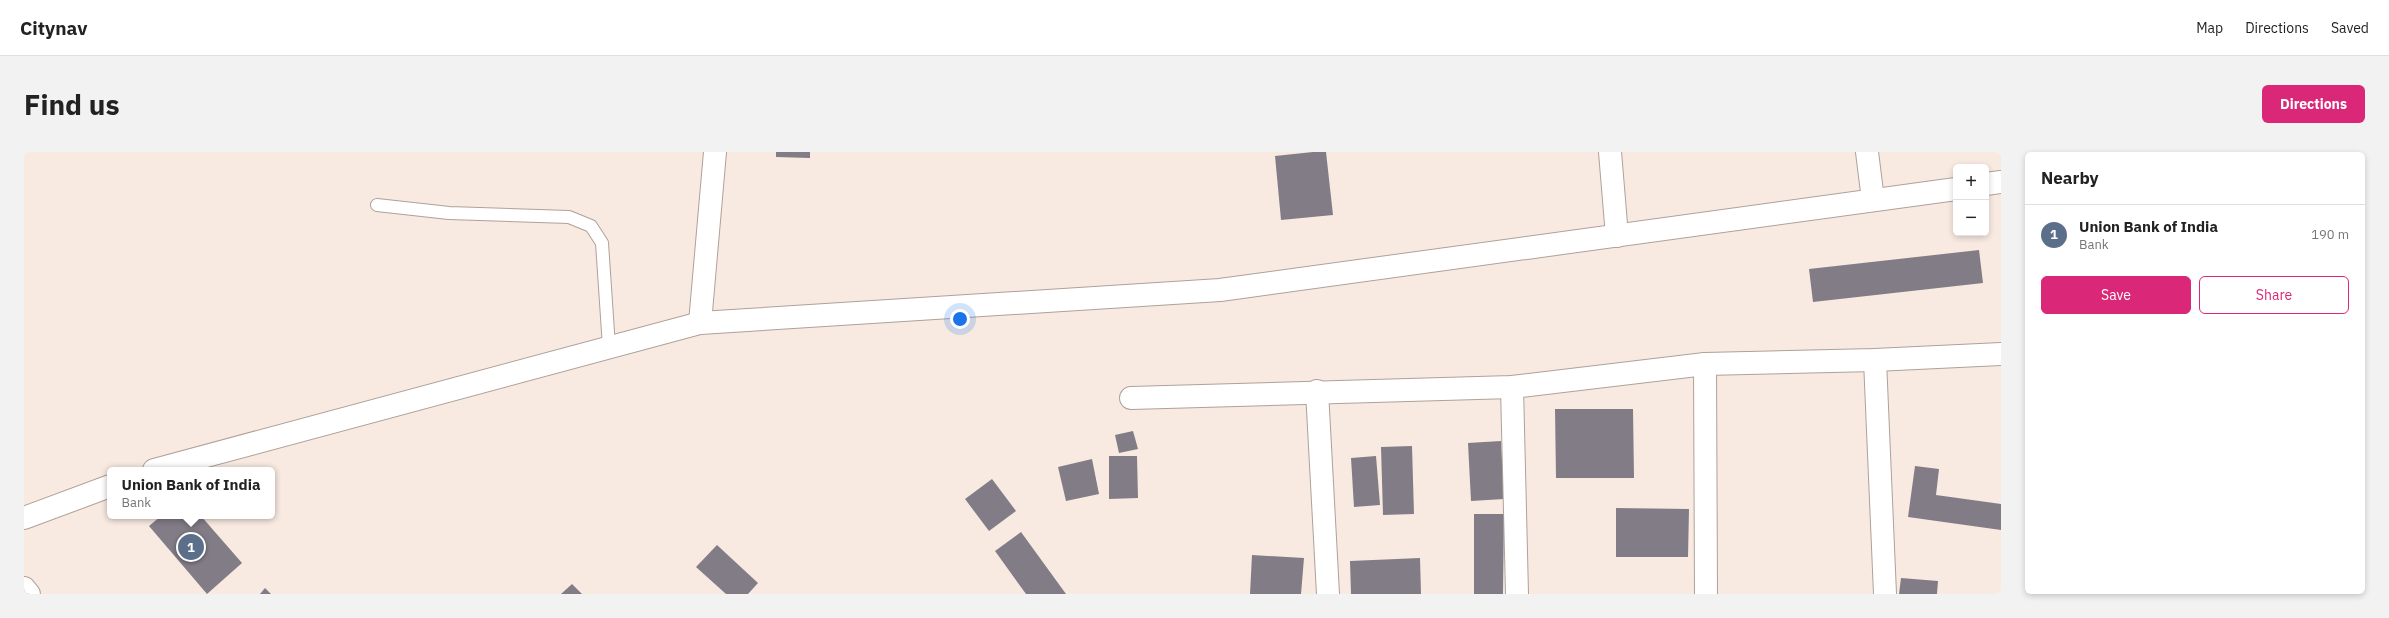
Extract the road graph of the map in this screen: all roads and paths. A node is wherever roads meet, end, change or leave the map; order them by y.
1 (715, 152) edge
2 (1610, 152) edge
3 (1867, 152) edge
4 (2001, 182) edge
5 (1989, 184) edge
6 (1953, 189) edge
7 (1873, 200) junction
8 (377, 205) dead end
9 (1617, 236) junction
10 (700, 322) junction
11 (609, 347) junction
12 (2001, 354) edge
13 (1875, 360) junction
14 (1705, 364) junction
15 (1512, 387) junction
16 (1316, 391) junction
17 (1131, 398) dead end
18 (165, 467) edge
19 (107, 487) edge
20 (24, 518) edge
21 (24, 588) edge
22 (28, 594) edge
23 (1328, 594) edge
24 (1517, 594) edge
25 (1706, 594) edge
26 (1885, 594) edge

1 - 10 street
2 - 9 street
3 - 7 street
4 - 5 street
6 - 7 street
7 - 9 street
8 - 11 lane
9 - 10 street
10 - 11 street
11 - 18 street
12 - 13 street
13 - 14 street
13 - 26 street
14 - 15 street
14 - 25 street
15 - 16 street
15 - 24 street
16 - 17 street
16 - 23 street
19 - 20 street
21 - 22 street

